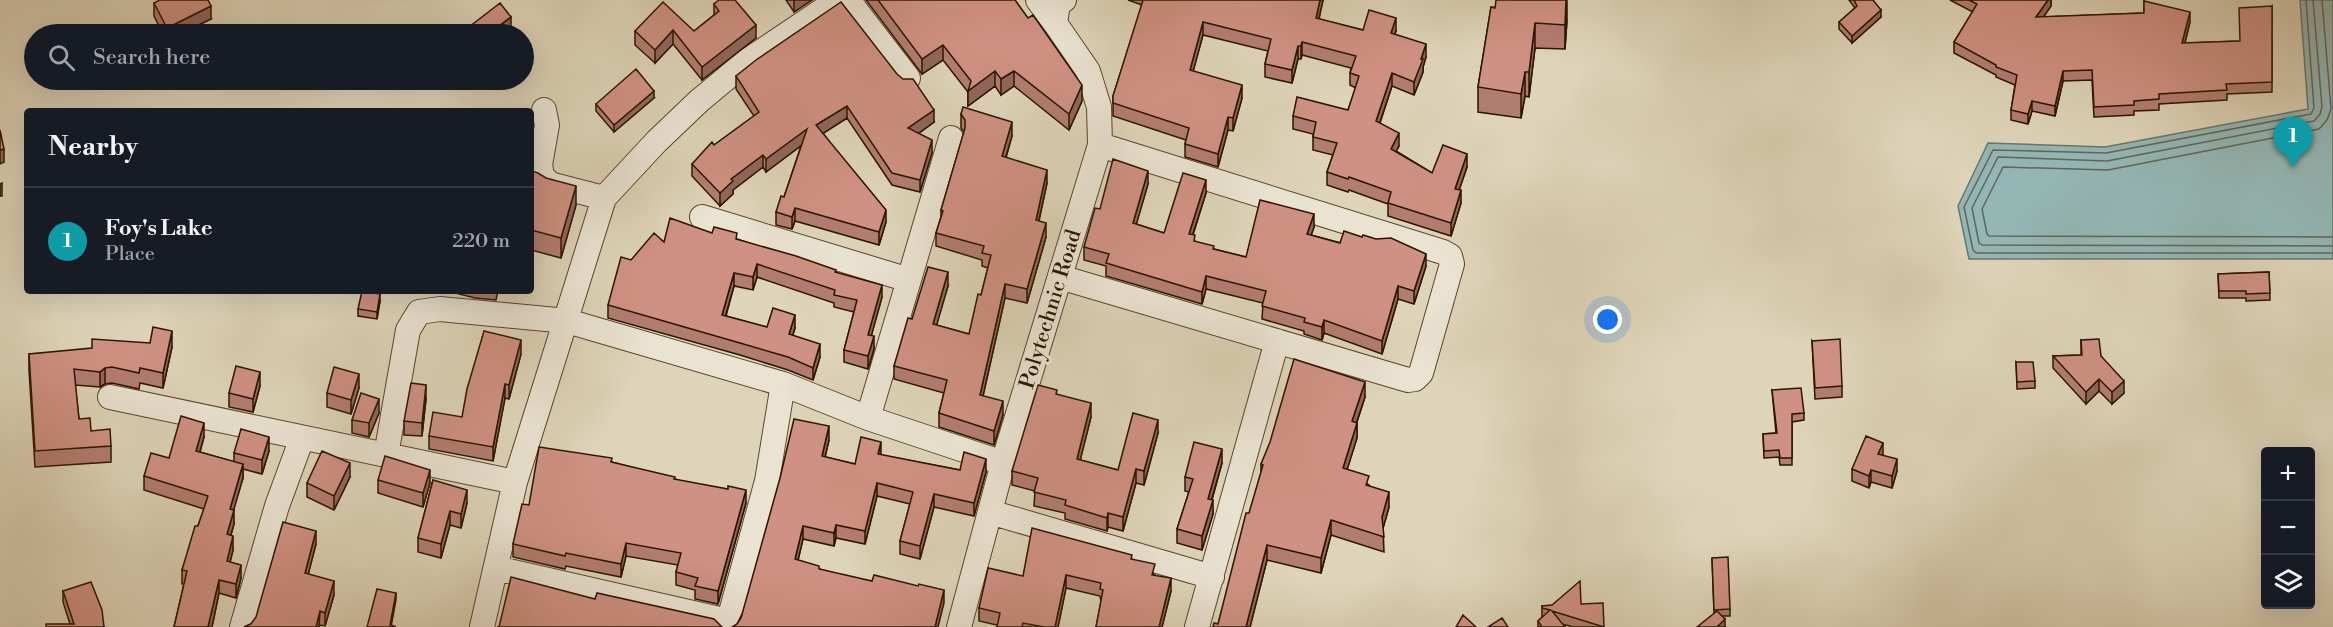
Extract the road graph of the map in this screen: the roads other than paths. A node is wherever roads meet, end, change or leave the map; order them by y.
1 (838, 0) edge
2 (848, 0) edge
3 (1038, 0) edge
4 (1064, 0) edge
5 (1055, 22) junction
6 (908, 78) edge
7 (544, 110) dead end
8 (951, 138) dead end
9 (1100, 145) junction
10 (604, 198) junction
11 (702, 217) dead end
12 (1060, 277) junction
13 (909, 280) junction
14 (567, 321) junction
15 (1277, 341) junction
16 (783, 384) junction
17 (110, 397) dead end
18 (868, 418) junction
19 (302, 438) junction
20 (386, 455) junction
21 (1003, 463) junction
22 (515, 482) junction
23 (990, 512) junction
24 (496, 568) junction
25 (1212, 577) junction
26 (727, 624) edge
27 (242, 627) edge
28 (482, 627) edge
29 (958, 627) edge
30 (1197, 627) edge

1 - 10 street
2 - 6 street
3 - 5 street, Polytechnic Road
4 - 5 street
5 - 9 street, Polytechnic Road
7 - 10 street
8 - 13 street
9 - 12 street, Polytechnic Road
9 - 15 street
10 - 14 street
11 - 13 street
12 - 15 street
12 - 21 street, Polytechnic Road
13 - 18 street
14 - 16 street
14 - 20 street
14 - 22 street
15 - 25 street
16 - 18 street
16 - 26 street
17 - 19 street
18 - 21 street
19 - 20 street
19 - 27 street
20 - 22 street
21 - 23 street, Polytechnic Road
22 - 24 street
23 - 25 street
23 - 29 street, Polytechnic Road
24 - 26 street
24 - 28 street
25 - 30 street

